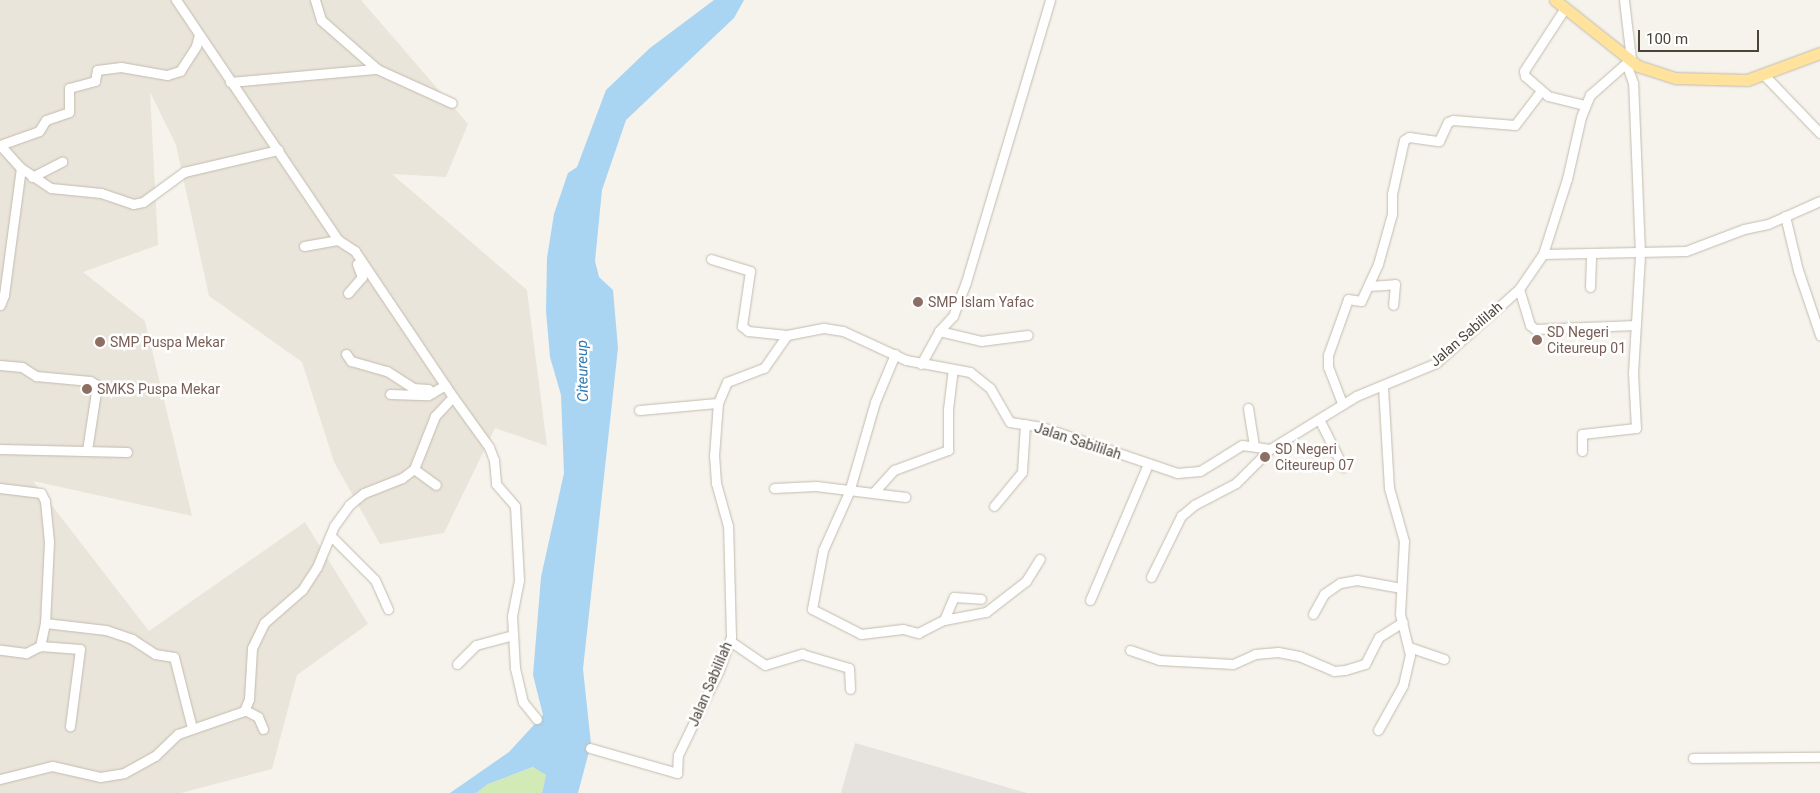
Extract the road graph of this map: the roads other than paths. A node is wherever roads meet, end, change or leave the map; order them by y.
1 (176, 0) edge
2 (315, 0) edge
3 (1050, 0) edge
4 (1556, 0) edge
5 (1624, 0) edge
6 (1565, 8) junction
7 (198, 35) junction
8 (1820, 53) edge
9 (1628, 61) junction
10 (377, 69) junction
11 (1764, 75) junction
12 (230, 82) junction
13 (1541, 91) junction
14 (452, 103) dead end
15 (1585, 105) junction
16 (1820, 133) edge
17 (0, 145) edge
18 (278, 150) junction
19 (62, 162) dead end
20 (21, 168) junction
21 (32, 177) junction
22 (1820, 201) edge
23 (1785, 216) junction
24 (341, 242) junction
25 (304, 246) dead end
26 (1542, 254) junction
27 (1640, 254) junction
28 (1591, 255) junction
29 (711, 259) dead end
30 (1369, 286) junction
31 (1590, 287) dead end
32 (1519, 289) junction
33 (348, 293) dead end
34 (0, 305) edge
35 (1393, 305) dead end
36 (1636, 324) junction
37 (939, 332) junction
38 (787, 335) junction
39 (1028, 335) dead end
40 (1820, 335) edge
41 (346, 354) dead end
42 (895, 354) junction
43 (921, 364) junction
44 (0, 365) edge
45 (953, 370) junction
46 (445, 385) junction
47 (1383, 386) junction
48 (433, 393) junction
49 (390, 394) dead end
50 (453, 397) junction
51 (1342, 403) junction
52 (718, 404) junction
53 (1248, 408) dead end
54 (639, 410) dead end
55 (1319, 419) junction
56 (1025, 424) junction
57 (1254, 446) junction
58 (0, 449) edge
59 (1270, 449) junction
60 (87, 450) junction
61 (1582, 450) dead end
62 (127, 452) dead end
63 (1148, 464) junction
64 (1343, 467) dead end
65 (414, 469) junction
66 (436, 485) dead end
67 (0, 488) edge
68 (774, 488) dead end
69 (849, 492) junction
70 (874, 492) junction
71 (905, 497) dead end
72 (994, 506) dead end
73 (331, 536) junction
74 (1040, 559) dead end
75 (1151, 577) dead end
76 (1401, 588) junction
77 (981, 599) dead end
78 (1090, 600) dead end
79 (388, 609) dead end
80 (1313, 614) dead end
81 (944, 620) junction
82 (1402, 622) junction
83 (45, 623) junction
84 (513, 635) junction
85 (730, 641) junction
86 (40, 646) junction
87 (1409, 646) junction
88 (0, 650) edge
89 (1130, 650) dead end
90 (1444, 659) dead end
91 (457, 664) dead end
92 (850, 689) dead end
93 (245, 710) junction
94 (537, 719) dead end
95 (70, 726) dead end
96 (192, 728) junction
97 (263, 729) dead end
98 (1378, 730) dead end
99 (590, 748) dead end
100 (1820, 757) edge
101 (1693, 758) dead end
102 (0, 779) edge

1 - 7 street
2 - 10 street
3 - 37 street
4 - 6 main road
5 - 9 street
6 - 9 main road
6 - 13 street
7 - 12 street
7 - 17 street
8 - 11 main road
9 - 11 main road
9 - 15 street, Jalan Sabililah
9 - 27 street
10 - 12 street
10 - 14 street
11 - 16 street
12 - 18 street
13 - 15 street
13 - 30 street
15 - 26 street, Jalan Sabililah
17 - 20 street
18 - 21 street
18 - 24 street
19 - 21 street
20 - 21 street
20 - 34 street
22 - 23 street
23 - 27 street
23 - 40 street
24 - 25 street
24 - 33 street
24 - 46 street
26 - 28 street
26 - 32 street, Jalan Sabililah
27 - 28 street
27 - 36 street
28 - 31 street
29 - 38 street
30 - 35 street
30 - 51 street
32 - 36 street
32 - 47 street, Jalan Sabililah
36 - 61 street
37 - 39 street
37 - 43 street
38 - 42 street, Jalan Sabililah
38 - 52 street, Jalan Sabililah
41 - 48 street
42 - 43 street, Jalan Sabililah
42 - 69 street
43 - 45 street, Jalan Sabililah
44 - 60 street
45 - 56 street, Jalan Sabililah
45 - 70 street
46 - 48 street
46 - 50 street
47 - 51 street, Jalan Sabililah
47 - 76 street
48 - 49 street
50 - 65 street
50 - 84 street
51 - 55 street, Jalan Sabililah
52 - 54 street
52 - 85 street, Jalan Sabililah
53 - 57 street
55 - 59 street, Jalan Sabililah
55 - 64 street
56 - 63 street, Jalan Sabililah
56 - 72 street
57 - 59 street, Jalan Sabililah
57 - 63 street, Jalan Sabililah
58 - 60 street
59 - 75 street
60 - 62 street
63 - 78 street
65 - 66 street
65 - 73 street
67 - 83 street
68 - 69 street
69 - 70 street
69 - 81 street
70 - 71 street
73 - 79 street
73 - 93 street
74 - 81 street
76 - 80 street
76 - 82 street
77 - 81 street
82 - 87 street
82 - 89 street
83 - 86 street
83 - 96 street
84 - 91 street
84 - 94 street
85 - 92 street
85 - 99 street, Jalan Sabililah
86 - 88 street
86 - 95 street
87 - 90 street
87 - 98 street
93 - 96 street
93 - 97 street
96 - 102 street
100 - 101 street

